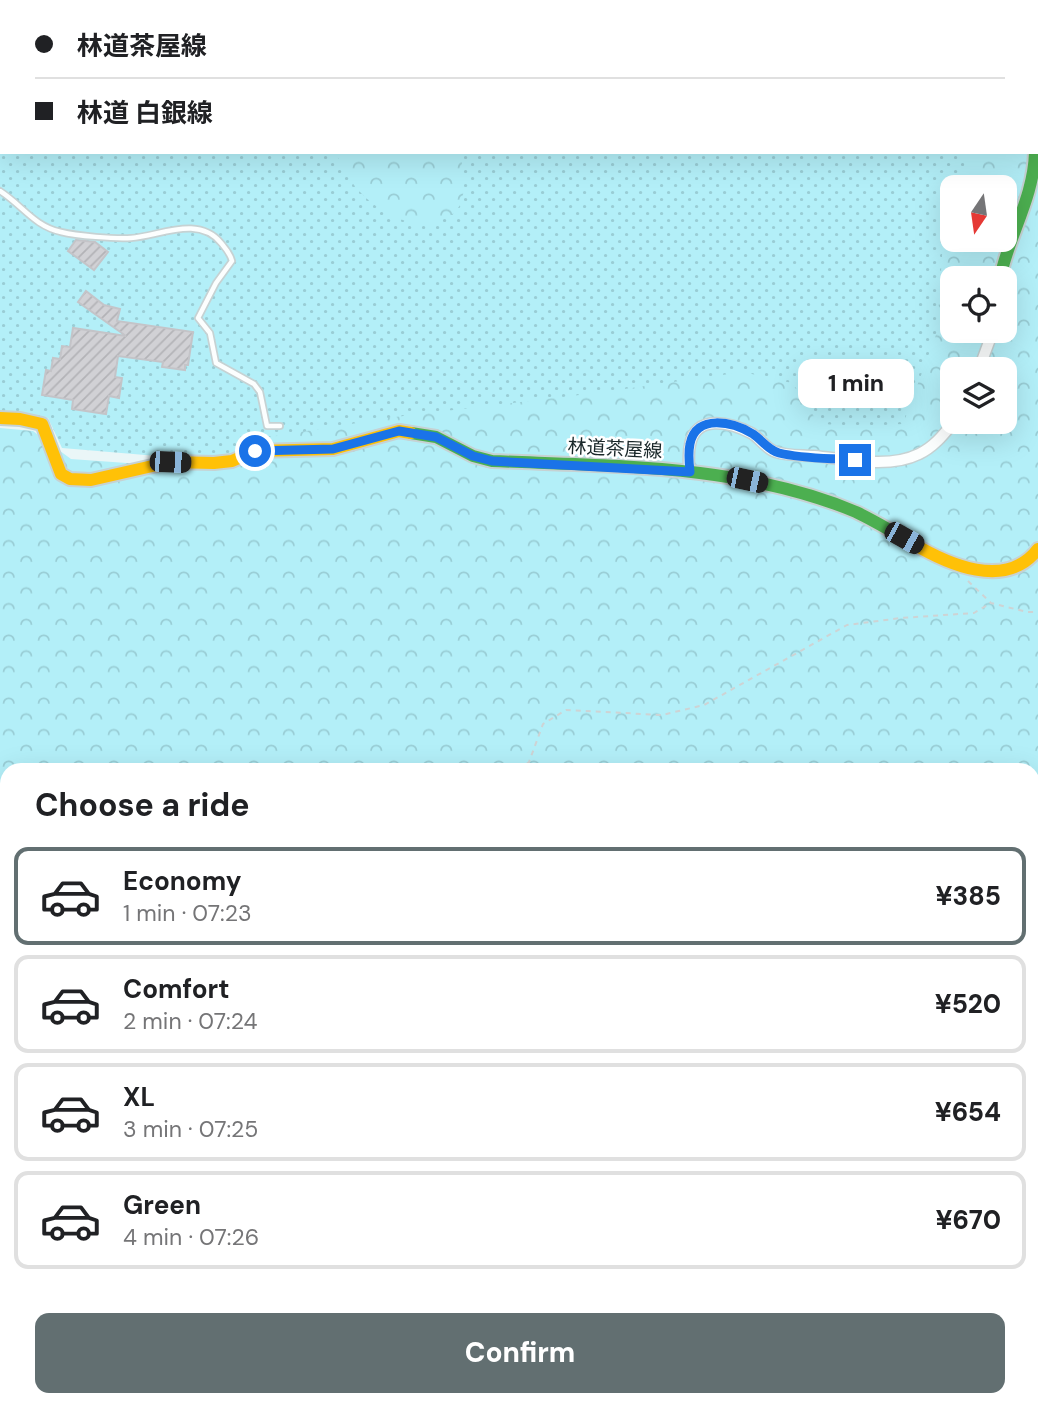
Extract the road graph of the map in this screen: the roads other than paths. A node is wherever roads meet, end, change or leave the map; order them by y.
1 (959, 0) edge
2 (978, 0) edge
3 (1035, 154) edge
4 (0, 191) edge
5 (1002, 266) edge
6 (0, 418) edge
7 (280, 426) dead end
8 (944, 434) edge
9 (690, 472) junction
10 (1038, 549) edge

1 - 2 street
3 - 5 main road
4 - 7 lane
6 - 9 main road, 林道茶屋線
8 - 9 street
9 - 10 main road, 林道茶屋線

